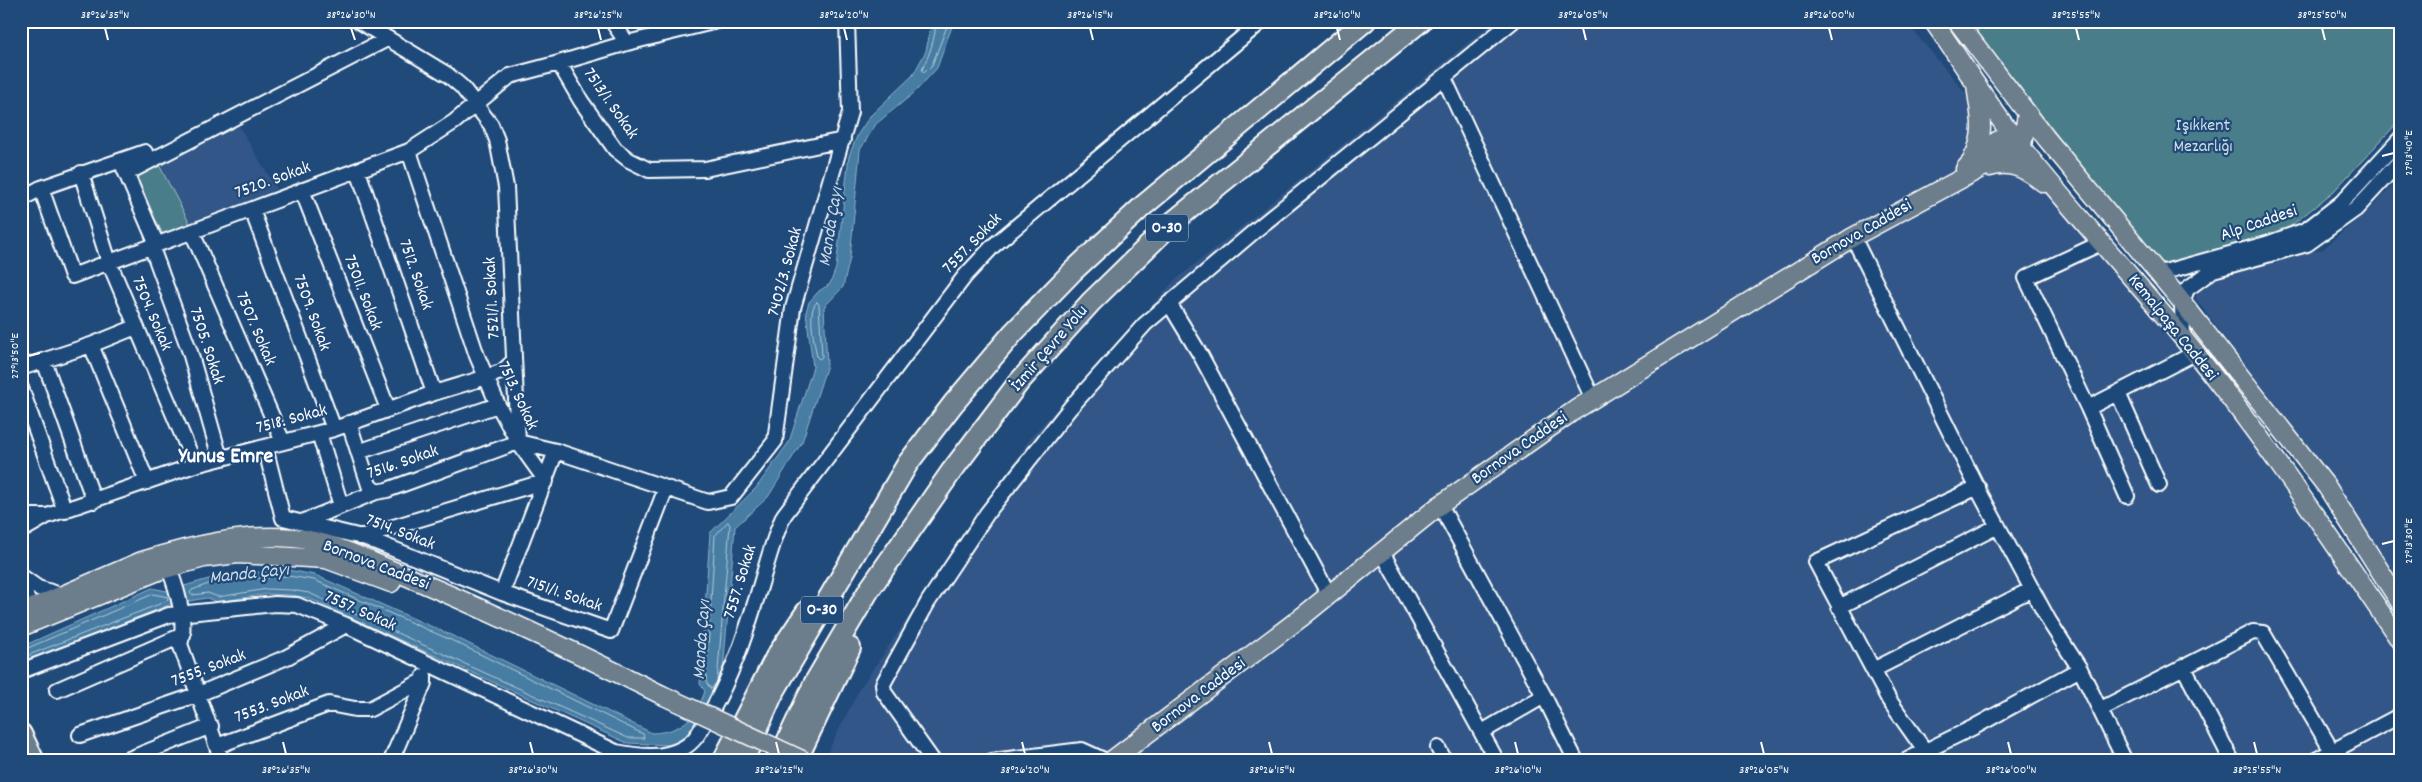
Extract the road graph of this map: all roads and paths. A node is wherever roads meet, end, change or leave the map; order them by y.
1 (359, 21) edge
2 (612, 21) edge
3 (717, 21) edge
4 (847, 21) edge
5 (1262, 21) edge
6 (1365, 21) edge
7 (1421, 21) edge
8 (1513, 21) edge
9 (1933, 21) edge
10 (1964, 24) edge
11 (387, 39) junction
12 (627, 43) junction
13 (559, 63) junction
14 (1444, 78) junction
15 (1975, 81) junction
16 (478, 104) junction
17 (2026, 114) junction
18 (2019, 137) junction
19 (2046, 138) junction
20 (2401, 138) edge
21 (844, 140) junction
22 (409, 151) junction
23 (145, 152) dead end
24 (1973, 159) junction
25 (121, 160) junction
26 (2401, 160) edge
27 (358, 171) junction
28 (81, 173) junction
29 (127, 174) junction
30 (1957, 179) junction
31 (41, 188) junction
32 (302, 190) junction
33 (21, 199) edge
34 (2064, 199) junction
35 (252, 210) junction
36 (192, 232) junction
37 (1852, 236) junction
38 (2101, 243) junction
39 (155, 246) junction
40 (109, 262) junction
41 (2157, 274) junction
42 (2182, 302) junction
43 (1169, 303) junction
44 (136, 327) junction
45 (2183, 338) junction
46 (91, 345) junction
47 (2194, 353) junction
48 (44, 361) junction
49 (514, 361) junction
50 (21, 368) edge
51 (487, 377) junction
52 (21, 388) edge
53 (434, 393) junction
54 (2118, 393) junction
55 (1593, 400) junction
56 (498, 405) junction
57 (2088, 408) junction
58 (388, 409) junction
59 (350, 423) junction
60 (334, 429) junction
61 (318, 432) junction
62 (283, 442) junction
63 (518, 442) junction
64 (265, 446) junction
65 (556, 451) junction
66 (358, 452) junction
67 (220, 458) junction
68 (908, 463) junction
69 (195, 466) junction
70 (951, 472) junction
71 (546, 481) junction
72 (147, 482) junction
73 (2159, 485) dead end
74 (1978, 486) junction
75 (666, 488) junction
76 (376, 492) junction
77 (2127, 496) dead end
78 (94, 501) junction
79 (1440, 505) junction
80 (341, 506) junction
81 (65, 511) junction
82 (21, 516) edge
83 (47, 516) junction
84 (302, 522) junction
85 (1998, 526) junction
86 (21, 531) edge
87 (360, 537) junction
88 (1382, 552) junction
89 (168, 568) junction
90 (21, 576) edge
91 (21, 582) edge
92 (2032, 589) junction
93 (502, 593) junction
94 (61, 595) junction
95 (1329, 595) junction
96 (2401, 604) edge
97 (1839, 607) junction
98 (182, 613) junction
99 (27, 615) edge
100 (346, 625) junction
101 (183, 635) junction
102 (2401, 642) edge
103 (425, 662) junction
104 (2183, 666) junction
105 (2080, 669) junction
106 (1873, 670) junction
107 (21, 671) edge
108 (424, 680) junction
109 (57, 690) dead end
110 (199, 694) junction
111 (1544, 696) junction
112 (2100, 709) junction
113 (2400, 715) edge
114 (211, 726) junction
115 (1482, 732) junction
116 (80, 735) dead end
117 (22, 736) edge
118 (217, 746) junction
119 (1925, 751) junction
120 (2332, 751) junction
121 (34, 761) edge
122 (38, 761) edge
123 (124, 761) edge
124 (222, 761) edge
125 (391, 761) edge
126 (723, 761) edge
127 (743, 761) edge
128 (778, 761) edge
129 (796, 761) edge
130 (804, 761) edge
131 (933, 761) edge
132 (992, 761) edge
133 (1106, 761) edge
134 (1111, 761) edge
135 (1496, 761) edge
136 (1576, 761) edge
137 (1905, 761) edge
138 (2125, 761) edge
139 (2232, 761) edge
140 (2314, 761) edge

1 - 11 street, 7521/1. Sokak
2 - 12 street
3 - 12 street
4 - 21 street, 7402/3. Sokak
5 - 103 street, 7557. Sokak
6 - 68 highway, İzmir Çevre Yolu / O-30
7 - 70 highway, İzmir Çevre Yolu / O-30
8 - 14 street
9 - 15 main road, Kemalpaşa Caddesi
10 - 17 main road, Kemalpaşa Caddesi
11 - 16 street, 7521/1. Sokak
11 - 29 street
12 - 13 street
13 - 16 street, 7513/1. Sokak
13 - 21 street, 7513/1. Sokak
14 - 43 street
14 - 55 street
15 - 18 main road, Kemalpaşa Caddesi
15 - 24 main road
16 - 22 street, 7520. Sokak
16 - 49 street, 7521/1. Sokak
17 - 18 main road
17 - 19 main road, Kemalpaşa Caddesi
18 - 19 main road
18 - 24 main road
18 - 30 main road, Bornova Caddesi
18 - 34 main road, Kemalpaşa Caddesi
19 - 41 main road, Kemalpaşa Caddesi
20 - 41 street, Alp Caddesi
21 - 75 street, 7402/3. Sokak
22 - 27 street, 7520. Sokak
22 - 51 street, 7513. Sokak
23 - 25 street
24 - 30 main road
25 - 28 street
25 - 29 street, 7505. Sokak
26 - 42 street, Alp Caddesi
27 - 32 street, 7520. Sokak
27 - 53 street, 7512. Sokak
28 - 31 street
28 - 40 street, 7504. Sokak
29 - 39 street, 7505. Sokak
30 - 34 main road, Bornova Caddesi
30 - 37 main road, Bornova Caddesi
31 - 33 street
31 - 40 street, 7520. Sokak
32 - 35 street, 7520. Sokak
32 - 58 street, 75011. Sokak
34 - 38 main road, Kemalpaşa Caddesi
35 - 36 street, 7520. Sokak
35 - 60 street, 7509. Sokak
36 - 39 street, 7520. Sokak
36 - 62 street, 7507. Sokak
37 - 55 main road, Bornova Caddesi
37 - 74 street
38 - 45 main road, Kemalpaşa Caddesi
38 - 57 street
39 - 40 street, 7520. Sokak
39 - 67 street, 7505. Sokak
40 - 44 street, 7504. Sokak
41 - 42 main road, Kemalpaşa Caddesi
42 - 45 street
42 - 96 main road, Kemalpaşa Caddesi
43 - 95 street
43 - 131 street
44 - 46 street
44 - 69 street, 7504. Sokak
45 - 47 main road, Kemalpaşa Caddesi
46 - 48 street
46 - 72 street
47 - 54 street
47 - 102 main road, Kemalpaşa Caddesi
48 - 50 street
48 - 78 street
49 - 51 street, 7518. Sokak
49 - 63 street, 7521/1. Sokak
51 - 53 street, 7518. Sokak
51 - 56 street, 7513. Sokak
52 - 81 street
53 - 58 street, 7518. Sokak
54 - 57 street
54 - 73 street
55 - 79 main road, Bornova Caddesi
56 - 63 street, 7513. Sokak
56 - 66 street
57 - 77 street
58 - 59 street, 7518. Sokak
59 - 60 street, 7518. Sokak
59 - 66 street
60 - 61 street, 7518. Sokak
61 - 62 street, 7518. Sokak
61 - 80 street
62 - 64 street, 7518. Sokak
63 - 65 street
63 - 71 street, 7513. Sokak
63 - 76 street, 7516. Sokak
64 - 67 street, 7518. Sokak
64 - 84 street, 7514. Sokak
65 - 71 street, 7151/1. Sokak
65 - 75 street
66 - 76 street
67 - 69 street, 7518. Sokak
68 - 126 highway
68 - 127 highway, İzmir Çevre Yolu / O-30
69 - 72 street, 7518. Sokak
70 - 128 highway, İzmir Çevre Yolu / O-30
70 - 129 highway
71 - 87 street
71 - 93 street, 7151/1. Sokak
72 - 78 street, 7518. Sokak
74 - 85 street
74 - 97 street
75 - 93 street, 7151/1. Sokak
76 - 80 street, 7516. Sokak
78 - 81 street, 7518. Sokak
79 - 88 main road, Bornova Caddesi
79 - 111 street
80 - 84 street, 7516. Sokak
81 - 83 street, 7518. Sokak
82 - 83 street, 7518. Sokak
83 - 86 street, 7518. Sokak
84 - 87 street, 7514. Sokak
85 - 92 street
85 - 97 street
87 - 93 street, 7514. Sokak
88 - 95 main road, Bornova Caddesi
88 - 115 street
89 - 94 main road, Bornova Caddesi
89 - 98 street
89 - 99 main road, Bornova Caddesi
89 - 130 main road, Bornova Caddesi, bridge
90 - 94 street
91 - 99 street
92 - 105 street
92 - 106 street
94 - 99 main road, Bornova Caddesi
95 - 134 main road, Bornova Caddesi
97 - 106 street
98 - 100 street, 7557. Sokak
98 - 101 street
98 - 107 street, 7557. Sokak
100 - 103 street, 7557. Sokak
100 - 110 street, 7555. Sokak
101 - 109 street
101 - 110 street
103 - 108 street
104 - 112 street
104 - 120 street
104 - 139 street
105 - 112 street
105 - 119 street
106 - 119 street
108 - 118 street, 7553. Sokak
108 - 125 street
110 - 114 street
110 - 116 street, 7555. Sokak
111 - 115 street
111 - 136 street
112 - 138 street
113 - 120 street
114 - 118 street
114 - 123 street
115 - 135 street
117 - 121 highway
117 - 122 highway
118 - 124 street
119 - 137 street
120 - 140 street
132 - 133 street

